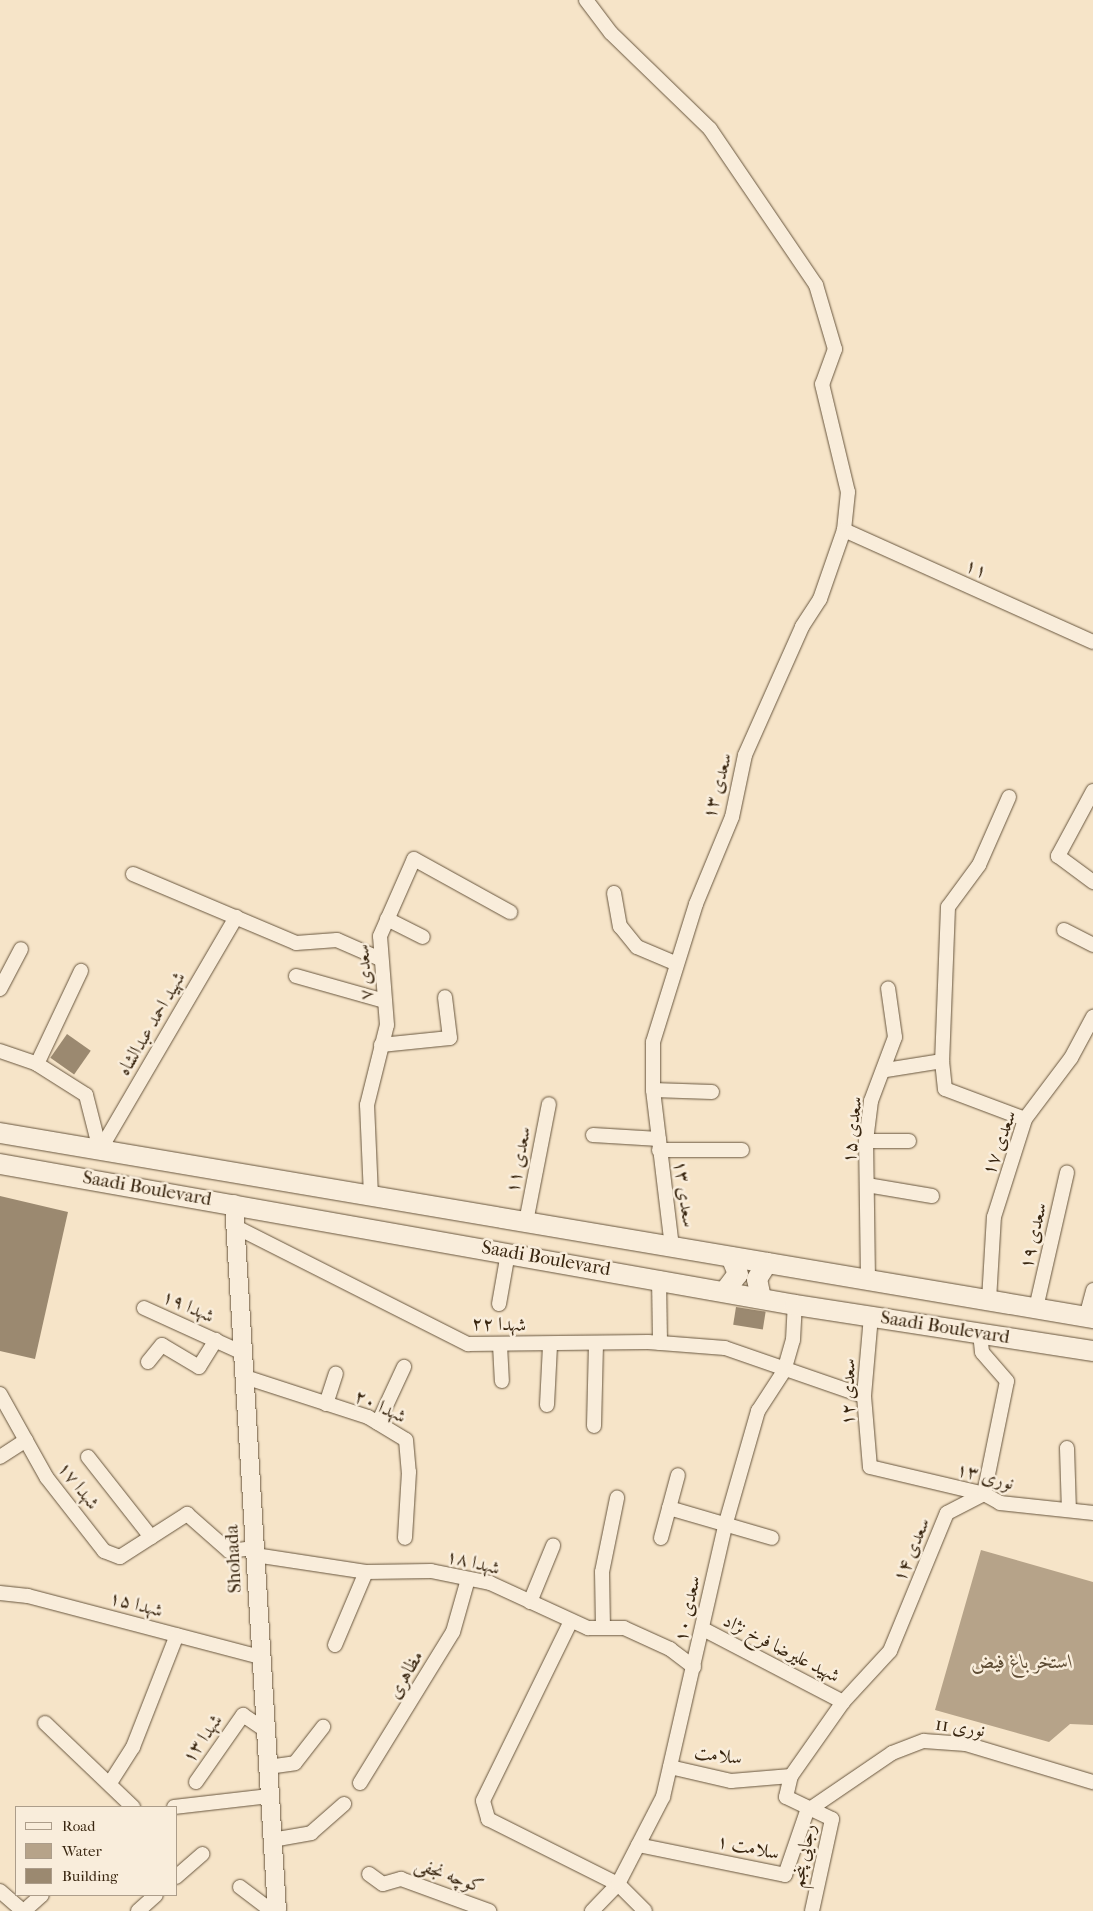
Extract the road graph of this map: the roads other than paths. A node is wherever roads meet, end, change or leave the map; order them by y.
1 (586, 0) edge
2 (844, 530) junction
3 (1093, 642) edge
4 (1093, 791) edge
5 (1010, 796) dead end
6 (133, 874) dead end
7 (1093, 882) edge
8 (614, 893) dead end
9 (510, 912) dead end
10 (236, 917) junction
11 (387, 919) junction
12 (1064, 930) dead end
13 (423, 937) dead end
14 (1093, 945) edge
15 (21, 949) dead end
16 (380, 959) junction
17 (677, 964) junction
18 (82, 971) dead end
19 (296, 976) dead end
20 (888, 988) dead end
21 (0, 989) edge
22 (445, 997) dead end
23 (385, 1001) junction
24 (1093, 1017) edge
25 (1089, 1035) edge
26 (381, 1045) junction
27 (0, 1051) edge
28 (942, 1061) junction
29 (37, 1064) junction
30 (886, 1070) junction
31 (653, 1090) junction
32 (712, 1092) dead end
33 (549, 1104) dead end
34 (1025, 1119) junction
35 (0, 1133) edge
36 (593, 1135) dead end
37 (866, 1141) junction
38 (908, 1141) dead end
39 (659, 1144) junction
40 (100, 1150) junction
41 (742, 1150) dead end
42 (0, 1164) edge
43 (1068, 1173) dead end
44 (867, 1185) junction
45 (371, 1196) junction
46 (932, 1196) dead end
47 (234, 1204) junction
48 (526, 1222) junction
49 (236, 1227) junction
50 (672, 1247) junction
51 (508, 1253) junction
52 (731, 1257) junction
53 (767, 1263) junction
54 (659, 1278) junction
55 (868, 1280) junction
56 (1093, 1290) edge
57 (725, 1291) junction
58 (761, 1298) junction
59 (989, 1300) junction
60 (499, 1304) dead end
61 (795, 1305) junction
62 (144, 1308) dead end
63 (1036, 1308) junction
64 (871, 1316) junction
65 (1089, 1317) edge
66 (980, 1334) junction
67 (216, 1340) junction
68 (660, 1343) junction
69 (596, 1344) junction
70 (500, 1345) junction
71 (550, 1345) junction
72 (1093, 1351) edge
73 (243, 1352) junction
74 (148, 1362) dead end
75 (404, 1367) dead end
76 (784, 1371) junction
77 (336, 1374) dead end
78 (245, 1377) junction
79 (502, 1381) dead end
80 (0, 1394) edge
81 (864, 1396) junction
82 (326, 1404) junction
83 (547, 1405) dead end
84 (378, 1423) junction
85 (594, 1426) dead end
86 (26, 1440) junction
87 (1067, 1448) dead end
88 (0, 1457) edge
89 (88, 1457) dead end
90 (870, 1467) joint
91 (678, 1475) dead end
92 (984, 1494) junction
93 (617, 1498) dead end
94 (670, 1508) junction
95 (1069, 1510) junction
96 (1093, 1513) edge
97 (726, 1526) junction
98 (151, 1537) junction
99 (405, 1538) dead end
100 (661, 1538) dead end
101 (772, 1538) dead end
102 (553, 1546) dead end
103 (255, 1552) junction
104 (366, 1572) junction
105 (468, 1579) junction
106 (0, 1593) edge
107 (530, 1602) junction
108 (571, 1621) junction
109 (604, 1628) junction
110 (703, 1629) junction
111 (177, 1635) junction
112 (335, 1644) dead end
113 (261, 1657) junction
114 (694, 1667) junction
115 (843, 1702) junction
116 (45, 1723) dead end
117 (323, 1726) dead end
118 (265, 1730) junction
119 (268, 1767) junction
120 (670, 1767) junction
121 (791, 1776) junction
122 (196, 1782) dead end
123 (1093, 1782) edge
124 (110, 1783) junction
125 (360, 1783) dead end
126 (269, 1796) junction
127 (344, 1804) dead end
128 (132, 1806) edge
129 (178, 1807) edge
130 (807, 1810) junction
131 (272, 1840) junction
132 (638, 1845) junction
133 (202, 1854) dead end
134 (369, 1874) dead end
135 (178, 1875) edge
136 (618, 1884) junction
137 (240, 1887) dead end
138 (0, 1892) edge
139 (41, 1896) edge
140 (155, 1896) edge
141 (24, 1911) edge
142 (138, 1911) edge
143 (272, 1911) edge
144 (278, 1911) edge
145 (489, 1911) edge
146 (592, 1911) edge
147 (645, 1911) edge
148 (812, 1911) edge

1 - 2 street, سعدی ۱۳
2 - 3 street, ۱۱
2 - 17 street, سعدی ۱۳
4 - 7 street
5 - 28 street
6 - 10 street
8 - 17 street
9 - 11 street, سعدی ۷
10 - 16 street
10 - 40 street, شهید احمد عبدالشاه
11 - 13 street
11 - 16 street, سعدی ۷
12 - 14 street
15 - 21 street
16 - 23 street, سعدی ۷
17 - 31 street, سعدی ۱۳
18 - 29 street
19 - 23 street
20 - 30 street, سعدی ۱۵
22 - 26 street
23 - 26 street, سعدی ۷
24 - 25 street, سعدی ۱۷
25 - 34 street, سعدی ۱۷
26 - 45 street, سعدی ۷
27 - 29 street
28 - 30 street
28 - 34 street
29 - 40 street
30 - 37 street, سعدی ۱۵
31 - 32 street
31 - 39 street, سعدی ۱۳
33 - 48 street, سعدی ۱۱
34 - 59 street, سعدی ۱۷
35 - 40 main road, Saadi Boulevard
36 - 39 street
37 - 38 street
37 - 44 street, سعدی ۱۵
39 - 41 street
39 - 50 street, سعدی ۱۳
40 - 45 main road, Saadi Boulevard
42 - 47 main road, Saadi Boulevard
43 - 63 street, سعدی ۱۹
44 - 46 street
44 - 55 street, سعدی ۱۵
45 - 48 main road, Saadi Boulevard
47 - 49 street, Shohada
47 - 51 main road, Saadi Boulevard
48 - 50 main road, Saadi Boulevard
49 - 70 street, شهدا ۲۲
49 - 73 street, Shohada
50 - 52 main road, Saadi Boulevard
51 - 54 main road, Saadi Boulevard
51 - 60 street
52 - 53 main road, Saadi Boulevard
52 - 57 main road
53 - 55 main road, Saadi Boulevard
53 - 58 main road
54 - 57 main road, Saadi Boulevard
54 - 68 street
55 - 59 main road, Saadi Boulevard
56 - 65 street
57 - 58 main road, Saadi Boulevard
58 - 61 main road, Saadi Boulevard
59 - 63 main road, Saadi Boulevard
61 - 64 main road, Saadi Boulevard
61 - 76 street, سعدی ۱۰
62 - 67 street, شهدا ۱۹
63 - 65 main road, Saadi Boulevard
64 - 66 main road, Saadi Boulevard
64 - 81 street, سعدی ۱۲
66 - 72 main road, Saadi Boulevard
66 - 92 street
67 - 73 street, شهدا ۱۹
67 - 74 street, شهدا ۱۹
68 - 69 street, شهدا ۲۲
68 - 76 street, شهدا ۲۲
69 - 71 street, شهدا ۲۲
69 - 85 street
70 - 71 street, شهدا ۲۲
70 - 79 street
71 - 83 street
73 - 78 street, Shohada
75 - 84 street
76 - 81 street, شهدا ۲۲
76 - 97 street, سعدی ۱۰
77 - 82 street
78 - 82 street, شهدا ۲۰
78 - 103 street, Shohada
80 - 86 street, شهدا ۱۷
81 - 90 street, سعدی ۱۲
82 - 84 street, شهدا ۲۰
84 - 99 street, شهدا ۲۰
86 - 88 street
86 - 98 street, شهدا ۱۷
87 - 95 street
89 - 98 street, شهدا ۱۷
90 - 92 street, نوری ۱۳
91 - 94 street
92 - 95 street, نوری ۱۳
92 - 115 street, سعدی ۱۴
93 - 109 street
94 - 97 street
94 - 100 street
95 - 96 street, نوری ۱۳
97 - 101 street
97 - 110 street, سعدی ۱۰
98 - 103 street, شهدا ۱۷
102 - 107 street
103 - 104 street, شهدا ۱۸
103 - 113 street, Shohada
104 - 105 street, شهدا ۱۸
104 - 112 street
105 - 107 street, شهدا ۱۸
105 - 125 street, مظاهری
106 - 111 street, شهدا ۱۵
107 - 108 street, شهدا ۱۸
108 - 109 street, شهدا ۱۸
108 - 136 street
109 - 114 street, شهدا ۱۸
110 - 114 street, سعدی ۱۰
110 - 115 street, شهید علیرضا فرخ نژاد
111 - 113 street, شهدا ۱۵
111 - 124 street
113 - 118 street, Shohada
114 - 120 street, سعدی ۱۰
115 - 121 street, سعدی ۱۴
116 - 124 street
117 - 119 street
118 - 119 street, Shohada
118 - 122 street, شهدا ۱۳
119 - 126 street, Shohada
120 - 121 street, سلامت
120 - 132 street, سعدی ۱۰
121 - 130 street, رجایی پنجم
123 - 130 street, نوری 11
124 - 128 street
126 - 129 street
126 - 131 street, Shohada
127 - 131 street
130 - 132 street, سلامت ۱
130 - 148 street, رجایی پنجم
131 - 144 street, Shohada
132 - 136 street, سعدی ۱۰
133 - 135 street
134 - 145 street, کوچه نجفی
136 - 146 street, سعدی ۱۰
136 - 147 street
137 - 143 street
138 - 141 street
139 - 141 street
140 - 142 street

